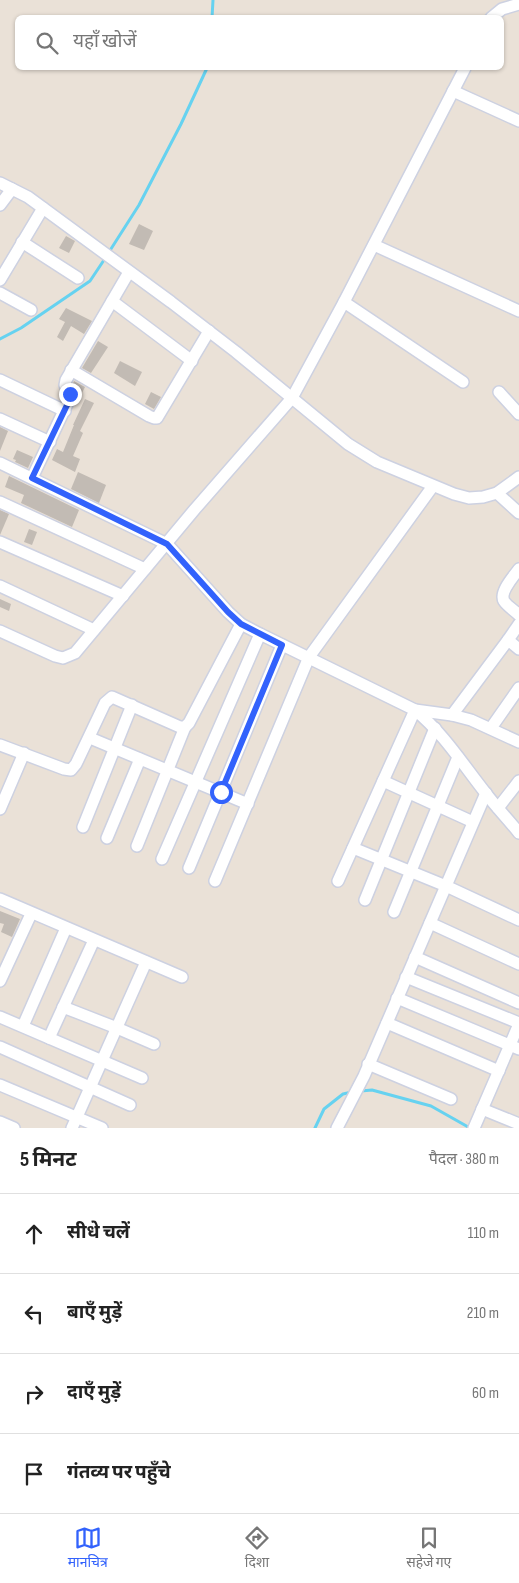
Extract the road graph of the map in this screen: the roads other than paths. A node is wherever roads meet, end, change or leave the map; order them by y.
1 (519, 4) edge
2 (495, 15) edge
3 (464, 70) edge
4 (453, 91) junction
5 (519, 121) edge
6 (0, 183) edge
7 (12, 190) junction
8 (0, 205) edge
9 (43, 208) junction
10 (22, 242) junction
11 (374, 245) junction
12 (4, 263) edge
13 (129, 272) junction
14 (78, 278) dead end
15 (0, 280) edge
16 (0, 293) edge
17 (112, 301) junction
18 (344, 302) junction
19 (31, 310) dead end
20 (519, 311) edge
21 (209, 331) junction
22 (192, 361) junction
23 (71, 370) junction
24 (0, 380) edge
25 (463, 382) dead end
26 (499, 392) dead end
27 (292, 398) junction
28 (65, 410) junction
29 (519, 414) edge
30 (0, 419) edge
31 (50, 442) junction
32 (0, 464) edge
33 (519, 477) edge
34 (32, 478) junction
35 (433, 486) junction
36 (497, 492) junction
37 (0, 502) edge
38 (519, 513) edge
39 (0, 542) edge
40 (167, 544) junction
41 (146, 569) junction
42 (519, 569) edge
43 (0, 586) edge
44 (123, 596) junction
45 (519, 614) edge
46 (241, 624) junction
47 (519, 624) edge
48 (94, 630) junction
49 (0, 631) edge
50 (260, 634) junction
51 (508, 640) junction
52 (282, 645) junction
53 (519, 649) edge
54 (309, 657) junction
55 (519, 688) edge
56 (132, 705) junction
57 (415, 710) junction
58 (452, 716) junction
59 (185, 727) junction
60 (435, 728) junction
61 (491, 728) junction
62 (90, 738) junction
63 (519, 742) edge
64 (0, 745) edge
65 (115, 748) junction
66 (24, 754) junction
67 (458, 757) junction
68 (140, 758) junction
69 (168, 770) junction
70 (519, 780) edge
71 (383, 781) junction
72 (196, 782) junction
73 (221, 792) junction
74 (409, 792) junction
75 (486, 793) junction
76 (248, 804) junction
77 (438, 805) junction
78 (498, 808) junction
79 (0, 809) edge
80 (473, 822) junction
81 (83, 827) dead end
82 (519, 833) edge
83 (107, 838) dead end
84 (137, 846) dead end
85 (353, 848) junction
86 (162, 859) dead end
87 (381, 860) junction
88 (189, 868) dead end
89 (411, 872) junction
90 (215, 881) dead end
91 (338, 881) dead end
92 (446, 886) junction
93 (0, 899) edge
94 (365, 900) dead end
95 (394, 912) dead end
96 (31, 914) junction
97 (519, 920) edge
98 (430, 923) junction
99 (66, 928) junction
100 (94, 940) junction
101 (415, 957) junction
102 (146, 962) junction
103 (519, 964) edge
104 (182, 977) dead end
105 (406, 978) junction
106 (0, 981) edge
107 (397, 998) junction
108 (519, 1003) edge
109 (63, 1008) junction
110 (0, 1017) edge
111 (386, 1023) junction
112 (519, 1024) edge
113 (23, 1026) junction
114 (117, 1028) junction
115 (49, 1038) junction
116 (154, 1044) dead end
117 (0, 1047) edge
118 (514, 1047) edge
119 (102, 1060) junction
120 (368, 1064) junction
121 (499, 1071) junction
122 (142, 1078) dead end
123 (0, 1085) edge
124 (90, 1088) junction
125 (451, 1098) dead end
126 (130, 1105) dead end
127 (482, 1109) junction
128 (0, 1122) edge
129 (74, 1123) edge
130 (519, 1124) edge
131 (14, 1128) edge
132 (102, 1128) edge
133 (337, 1128) edge
134 (474, 1128) edge

1 - 2 street
3 - 4 street
4 - 5 street
4 - 11 street
6 - 7 street
7 - 8 street
7 - 9 street
9 - 10 street
9 - 13 street
10 - 12 street
10 - 14 street
11 - 18 street
11 - 20 street
12 - 15 street
13 - 17 street
13 - 21 street
16 - 19 street
17 - 22 street
17 - 23 street
18 - 25 street
18 - 27 street
21 - 22 street
21 - 27 street
22 - 23 street
23 - 28 street
24 - 28 street
26 - 29 street
27 - 35 street
27 - 40 street
28 - 31 street
30 - 31 street
31 - 34 street
32 - 34 street
33 - 36 street
34 - 40 street
35 - 36 street
35 - 54 street
36 - 38 street
37 - 41 street
39 - 44 street
40 - 41 street
40 - 46 street
41 - 44 street
42 - 45 street
43 - 48 street
44 - 48 street
46 - 50 street
46 - 59 street
47 - 51 street
48 - 49 street
50 - 52 street
50 - 72 street
51 - 53 street
51 - 58 street
52 - 54 street
52 - 73 street
54 - 57 street
54 - 76 street
55 - 61 street
56 - 59 street
56 - 62 street
56 - 65 street
57 - 58 street
57 - 60 street
57 - 71 street
58 - 61 street
59 - 69 street
60 - 67 street
60 - 74 street
61 - 63 street
62 - 65 street
62 - 66 street
64 - 66 street
65 - 68 street
65 - 81 street
66 - 79 street
67 - 75 street
67 - 77 street
68 - 69 street
68 - 83 street
69 - 72 street
69 - 84 street
70 - 78 street
71 - 74 street
71 - 85 street
72 - 73 street
72 - 86 street
73 - 76 street
73 - 88 street
74 - 77 street
74 - 87 street
75 - 78 street
75 - 80 street
76 - 90 street
77 - 80 street
77 - 89 street
78 - 82 street
80 - 92 street
85 - 87 street
85 - 91 street
87 - 89 street
87 - 94 street
89 - 92 street
89 - 95 street
92 - 97 street
92 - 98 street
93 - 96 street
96 - 99 street
96 - 106 street
98 - 101 street
98 - 103 street
99 - 100 street
99 - 113 street
100 - 102 street
100 - 109 street
101 - 105 street
101 - 108 street
102 - 104 street
102 - 114 street
105 - 107 street
105 - 112 street
107 - 111 street
107 - 118 street
109 - 114 street
109 - 115 street
110 - 113 street
111 - 120 street
111 - 121 street
112 - 118 street
113 - 115 street
114 - 116 street
114 - 119 street
115 - 119 street
117 - 124 street
118 - 121 street
119 - 122 street
119 - 124 street
120 - 125 street
120 - 133 street
121 - 127 street
123 - 129 street
124 - 126 street
124 - 129 street
127 - 130 street
127 - 134 street
128 - 131 street
129 - 132 street

